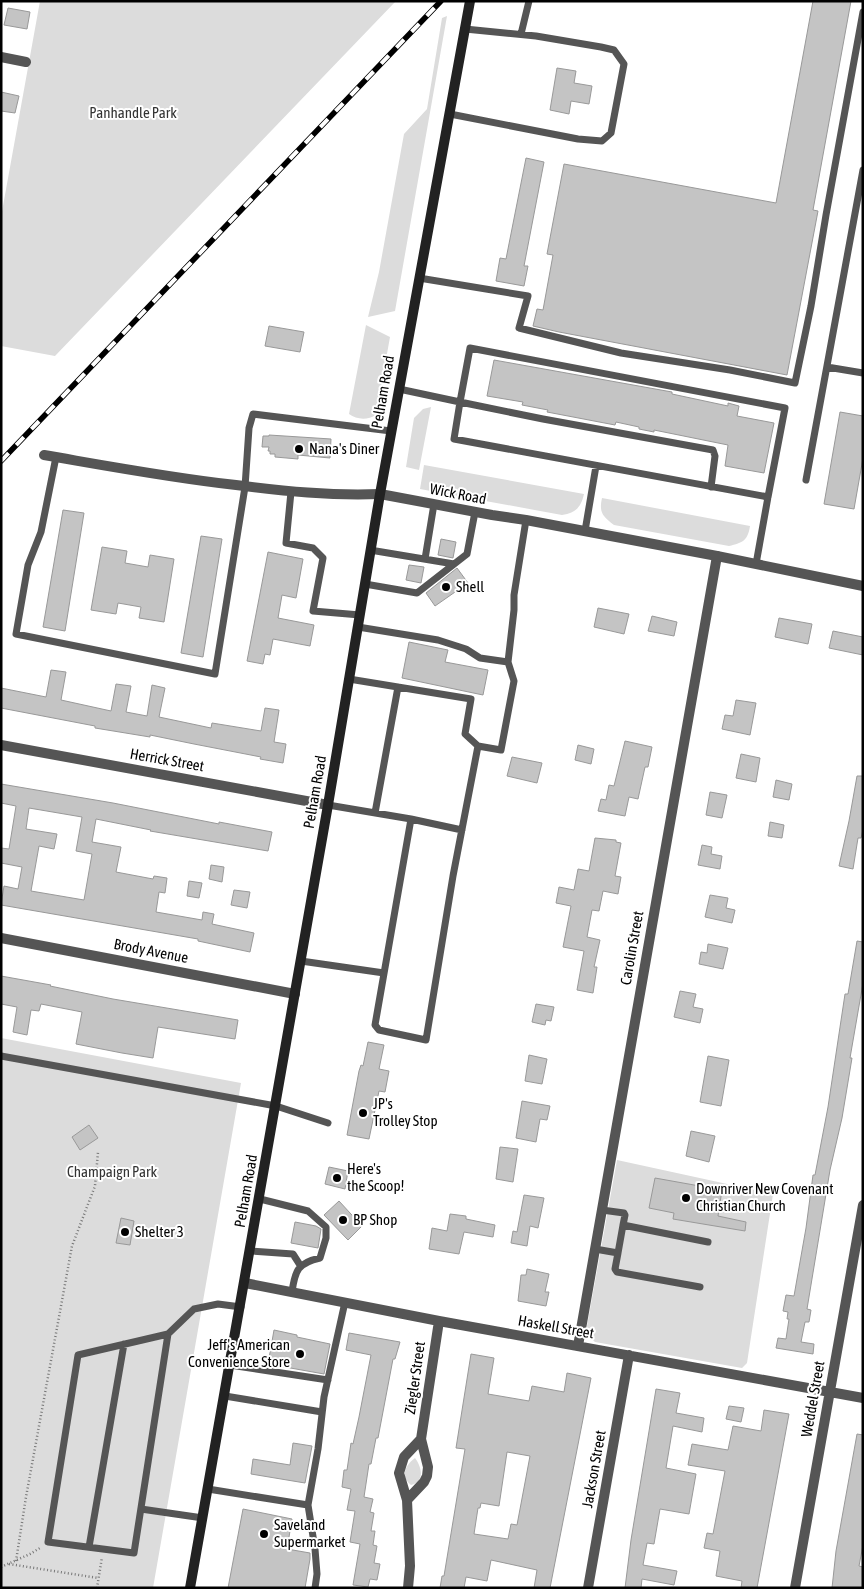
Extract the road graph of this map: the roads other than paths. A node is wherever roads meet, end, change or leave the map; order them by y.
1 (470, 1) edge
2 (529, 1) edge
3 (863, 12) edge
4 (465, 29) junction
5 (521, 34) junction
6 (1, 57) edge
7 (26, 62) dead end
8 (450, 114) junction
9 (863, 170) edge
10 (419, 278) junction
11 (827, 367) junction
12 (863, 373) edge
13 (399, 389) junction
14 (460, 402) junction
15 (391, 431) junction
16 (44, 455) dead end
17 (56, 457) junction
18 (596, 466) junction
19 (806, 480) dead end
20 (245, 487) junction
21 (711, 487) junction
22 (291, 492) junction
23 (380, 494) junction
24 (768, 498) junction
25 (434, 504) junction
26 (474, 512) junction
27 (526, 520) junction
28 (585, 531) junction
29 (370, 550) junction
30 (717, 556) junction
31 (425, 559) junction
32 (454, 564) junction
33 (756, 564) junction
34 (365, 584) junction
35 (863, 586) edge
36 (360, 615) junction
37 (358, 627) junction
38 (508, 662) junction
39 (349, 679) junction
40 (398, 687) junction
41 (1, 745) edge
42 (478, 746) junction
43 (328, 805) junction
44 (375, 813) junction
45 (411, 818) junction
46 (462, 830) junction
47 (1, 938) edge
48 (301, 961) junction
49 (384, 973) junction
50 (295, 994) junction
51 (1, 1056) edge
52 (276, 1106) junction
53 (328, 1122) dead end
54 (260, 1199) junction
55 (863, 1205) edge
56 (602, 1210) junction
57 (862, 1216) edge
58 (624, 1225) junction
59 (708, 1242) dead end
60 (595, 1250) junction
61 (251, 1251) junction
62 (618, 1253) junction
63 (300, 1266) junction
64 (245, 1283) junction
65 (700, 1287) dead end
66 (292, 1292) junction
67 (345, 1302) junction
68 (241, 1307) junction
69 (439, 1321) junction
70 (168, 1334) junction
71 (124, 1344) junction
72 (578, 1346) junction
73 (629, 1355) junction
74 (230, 1364) junction
75 (328, 1380) junction
76 (830, 1392) junction
77 (225, 1396) junction
78 (863, 1398) edge
79 (322, 1412) junction
80 (421, 1439) junction
81 (208, 1489) junction
82 (407, 1500) junction
83 (308, 1505) junction
84 (141, 1509) junction
85 (203, 1518) junction
86 (89, 1547) junction
87 (190, 1588) edge
88 (315, 1588) edge
89 (408, 1588) edge
90 (588, 1588) edge
91 (795, 1588) edge

1 - 4 main road, Pelham Road
2 - 5 lane
3 - 10 lane
4 - 5 lane
4 - 8 main road, Pelham Road
5 - 8 lane
6 - 7 street
8 - 10 main road, Pelham Road
9 - 11 lane
10 - 13 main road, Pelham Road
11 - 12 lane
11 - 19 lane
13 - 14 lane
13 - 15 main road, Pelham Road
14 - 18 lane
14 - 21 lane
14 - 24 lane
15 - 20 lane
15 - 23 main road, Pelham Road
16 - 17 street, Wick Road
17 - 20 street, Wick Road
17 - 20 lane
18 - 21 lane
18 - 28 lane
20 - 22 street, Wick Road
21 - 24 lane
22 - 23 street, Wick Road
22 - 36 lane
23 - 25 street, Wick Road
23 - 29 main road, Pelham Road
24 - 33 lane
25 - 26 street, Wick Road
25 - 31 lane
26 - 27 street, Wick Road
26 - 32 lane
27 - 28 street, Wick Road
27 - 38 lane
28 - 30 street, Wick Road
29 - 31 lane
29 - 34 main road, Pelham Road
30 - 33 street, Wick Road
30 - 56 street, Carolin Street
31 - 32 lane
32 - 34 lane
33 - 35 street, Wick Road
34 - 36 main road, Pelham Road
36 - 37 main road, Pelham Road
37 - 38 lane
37 - 39 main road, Pelham Road
38 - 42 lane
39 - 40 lane
39 - 43 main road, Pelham Road
40 - 42 lane
40 - 44 lane
41 - 43 street, Herrick Street
42 - 46 lane
43 - 44 lane
43 - 48 main road, Pelham Road
44 - 45 lane
45 - 46 lane
45 - 49 lane
46 - 49 lane
47 - 50 street, Brody Avenue
48 - 49 lane
48 - 50 main road, Pelham Road
50 - 52 main road, Pelham Road
51 - 52 lane
52 - 53 lane
52 - 54 main road, Pelham Road
54 - 61 main road, Pelham Road
54 - 63 lane
55 - 57 street, Weddel Street
56 - 58 lane
56 - 60 street, Carolin Street
57 - 76 street, Weddel Street
58 - 59 lane
58 - 62 lane
60 - 62 lane
60 - 72 street, Carolin Street
61 - 63 lane
61 - 64 main road, Pelham Road
62 - 65 lane
63 - 66 lane
64 - 66 street, Haskell Street
64 - 68 main road, Pelham Road
66 - 67 street, Haskell Street
67 - 69 street, Haskell Street
67 - 75 lane
68 - 70 lane
68 - 74 main road, Pelham Road
69 - 72 street, Haskell Street
69 - 80 street, Ziegler Street
70 - 71 lane
70 - 84 lane
71 - 86 lane
71 - 86 lane
72 - 73 street, Haskell Street
73 - 76 street, Haskell Street
73 - 90 street, Jackson Street
74 - 75 lane
74 - 77 main road, Pelham Road
75 - 79 lane
76 - 78 street, Haskell Street
76 - 91 street, Weddel Street
77 - 79 lane
77 - 81 main road, Pelham Road
79 - 83 lane
80 - 82 street, Ziegler Street
80 - 82 street
81 - 83 lane
81 - 85 main road, Pelham Road
82 - 89 street
83 - 88 lane
84 - 85 lane
84 - 86 lane
85 - 87 main road, Pelham Road

